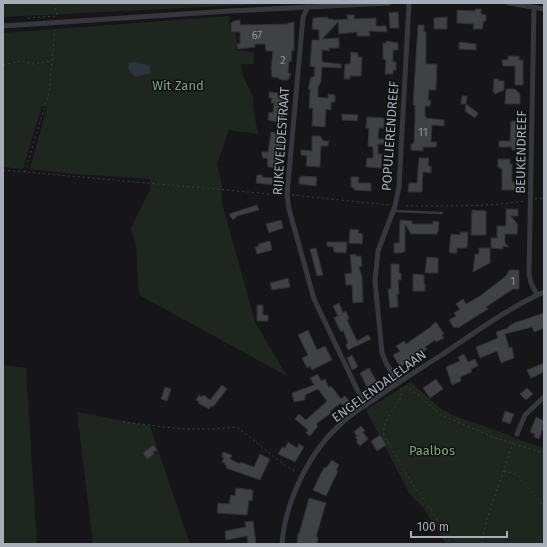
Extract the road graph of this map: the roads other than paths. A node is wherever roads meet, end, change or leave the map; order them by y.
1 (389, 3) edge
2 (409, 3) edge
3 (509, 3) edge
4 (308, 7) junction
5 (534, 7) junction
6 (544, 9) edge
7 (3, 26) edge
8 (394, 209) junction
9 (442, 213) dead end
10 (544, 292) edge
11 (537, 295) junction
12 (399, 382) junction
13 (544, 396) edge
14 (364, 406) junction
15 (517, 434) road end
16 (282, 544) edge

1 - 4 street
2 - 8 street, POPULIERENDREEF
3 - 5 street
4 - 7 street
4 - 14 street, RIJKEVELDESTRAAT
5 - 6 street
5 - 11 street, BEUKENDREEF
8 - 9 lane
8 - 12 street, POPULIERENDREEF
10 - 11 street, ENGELENDALELAAN
11 - 12 street, ENGELENDALELAAN
12 - 14 street, ENGELENDALELAAN
13 - 15 street
14 - 16 street, ENGELENDALELAAN

